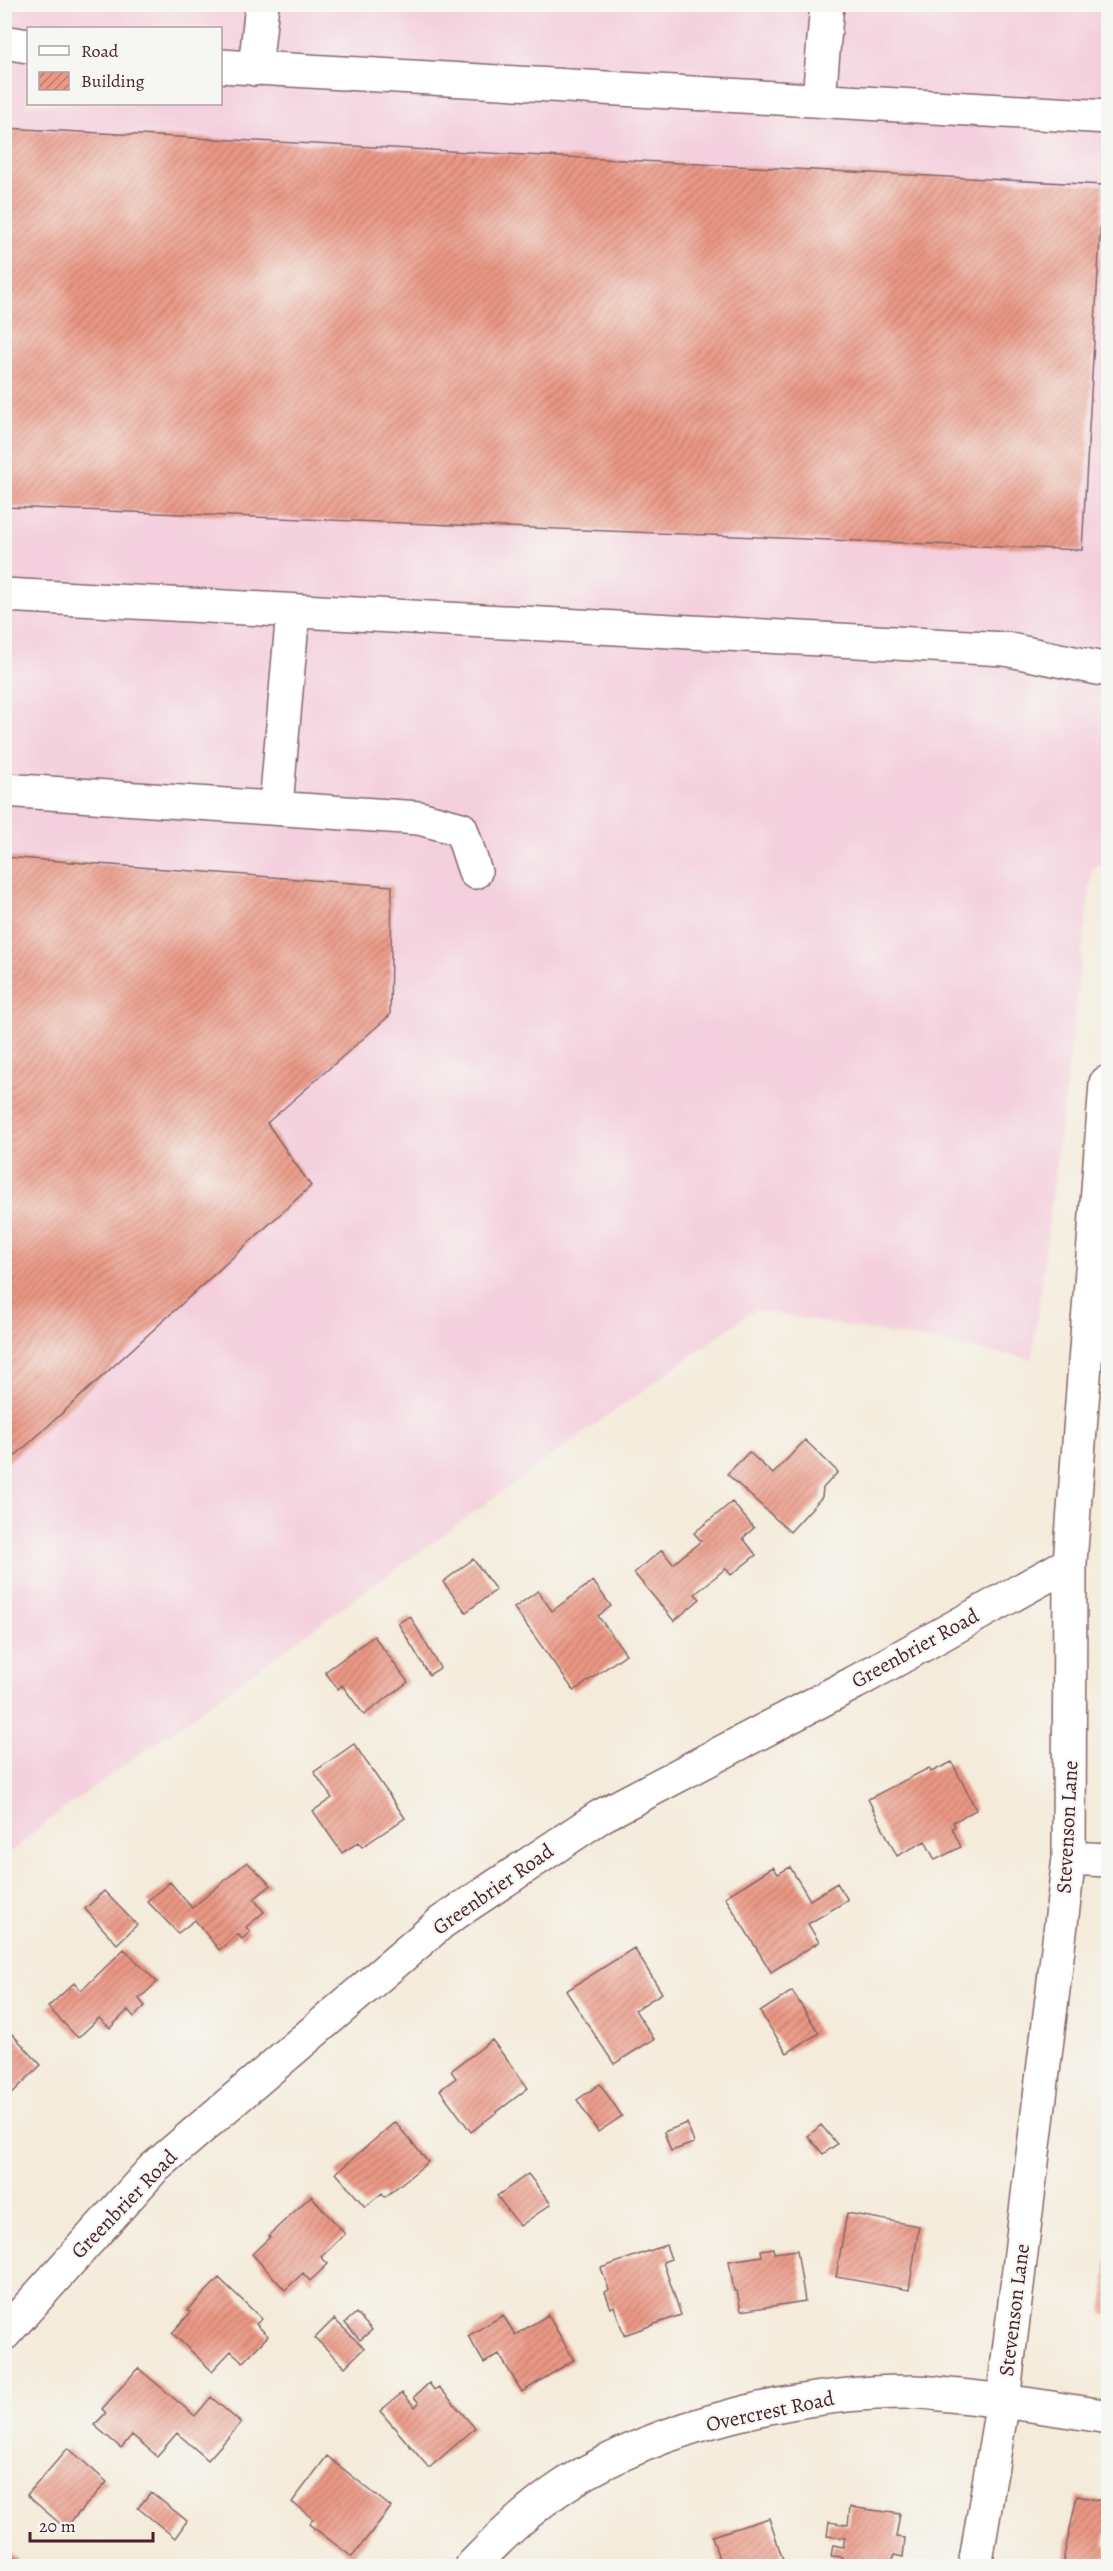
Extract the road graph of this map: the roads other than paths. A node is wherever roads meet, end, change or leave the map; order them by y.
1 (262, 4) edge
2 (827, 4) edge
3 (4, 42) edge
4 (27, 46) edge
5 (222, 66) edge
6 (255, 69) junction
7 (819, 99) junction
8 (1108, 117) edge
9 (4, 595) edge
10 (293, 611) junction
11 (1108, 670) edge
12 (4, 790) edge
13 (276, 806) junction
14 (475, 872) dead end
15 (1107, 1083) edge
16 (1070, 1563) junction
17 (1069, 1858) junction
18 (1108, 1860) edge
19 (4, 2334) edge
20 (1003, 2401) junction
21 (1108, 2417) edge
22 (472, 2566) edge
23 (975, 2566) edge

1 - 6 street
2 - 7 street
3 - 4 street
5 - 6 street
6 - 7 street
7 - 8 street
9 - 10 street
10 - 11 street
10 - 13 street
12 - 13 street
13 - 14 street
15 - 16 street, Stevenson Lane
16 - 17 street, Stevenson Lane
16 - 19 street, Greenbrier Road
17 - 18 street
17 - 20 street, Stevenson Lane
20 - 21 street, Overcrest Road
20 - 22 street, Overcrest Road
20 - 23 street, Stevenson Lane

